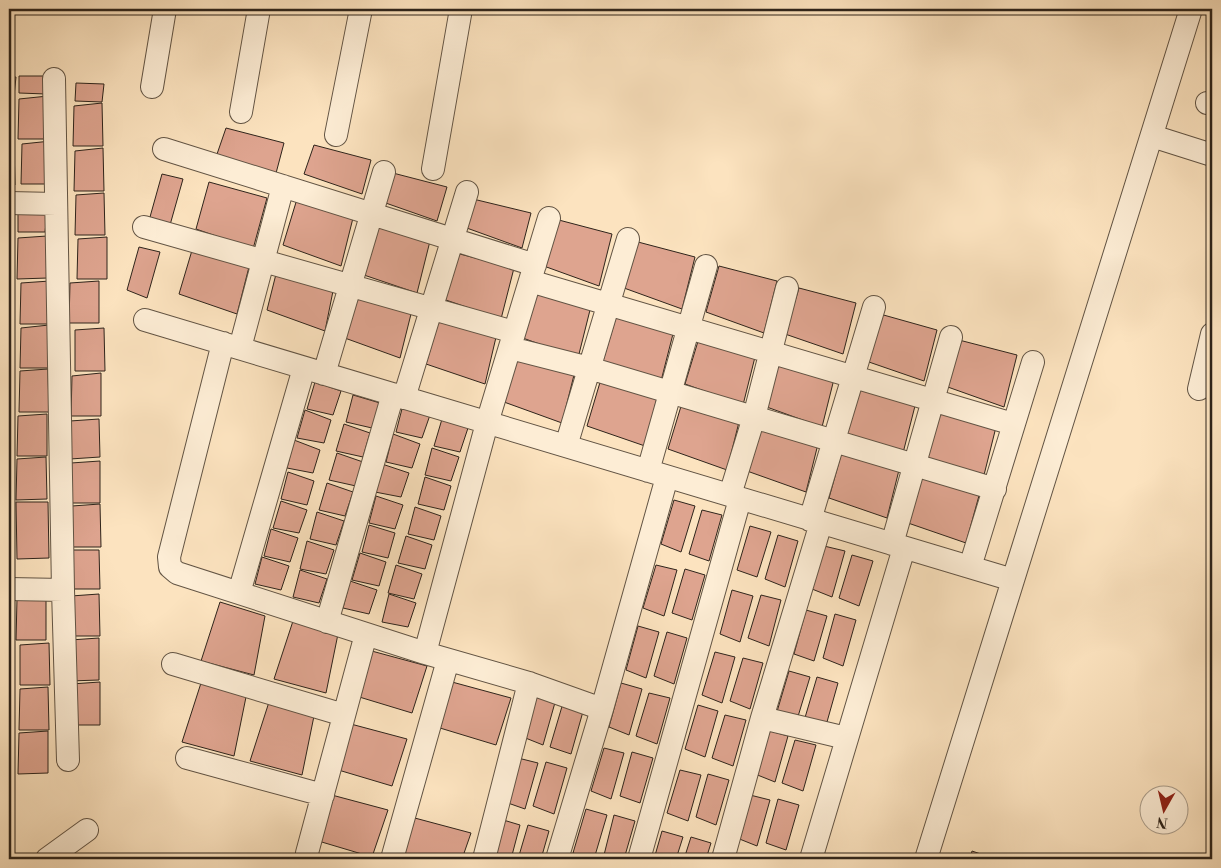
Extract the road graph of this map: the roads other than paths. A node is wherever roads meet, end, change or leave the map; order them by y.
1 (165, 9) edge
2 (259, 9) edge
3 (361, 9) edge
4 (461, 9) edge
5 (1191, 9) edge
6 (54, 79) dead end
7 (152, 87) dead end
8 (241, 112) dead end
9 (336, 135) dead end
10 (1152, 136) junction
11 (164, 149) dead end
12 (1212, 155) edge
13 (433, 169) dead end
14 (384, 172) dead end
15 (283, 186) junction
16 (467, 192) dead end
17 (9, 203) edge
18 (56, 204) junction
19 (371, 213) junction
20 (549, 218) dead end
21 (144, 227) dead end
22 (453, 239) junction
23 (628, 239) dead end
24 (263, 261) junction
25 (706, 266) dead end
26 (532, 273) junction
27 (350, 286) junction
28 (787, 288) dead end
29 (608, 304) junction
30 (874, 307) dead end
31 (432, 309) junction
32 (145, 320) dead end
33 (689, 327) junction
34 (1212, 334) edge
35 (951, 337) dead end
36 (512, 340) junction
37 (232, 346) junction
38 (771, 352) junction
39 (1033, 362) dead end
40 (589, 368) junction
41 (314, 371) junction
42 (854, 377) junction
43 (1199, 389) dead end
44 (670, 392) junction
45 (399, 396) junction
46 (932, 400) junction
47 (754, 417) junction
48 (487, 423) junction
49 (1013, 424) junction
50 (836, 440) junction
51 (566, 446) junction
52 (916, 464) junction
53 (658, 474) junction
54 (995, 489) junction
55 (735, 497) junction
56 (816, 522) junction
57 (898, 546) junction
58 (970, 567) junction
59 (1013, 580) junction
60 (9, 589) edge
61 (63, 590) junction
62 (239, 593) junction
63 (327, 622) junction
64 (366, 634) junction
65 (425, 653) junction
66 (448, 660) junction
67 (173, 664) dead end
68 (529, 683) junction
69 (602, 709) junction
70 (344, 715) junction
71 (762, 718) junction
72 (846, 738) junction
73 (187, 758) dead end
74 (68, 760) dead end
75 (323, 795) junction
76 (88, 830) dead end
77 (307, 853) dead end
78 (47, 859) edge
79 (392, 859) edge
80 (484, 859) edge
81 (557, 859) edge
82 (639, 859) edge
83 (723, 859) edge
84 (810, 859) edge
85 (926, 859) edge

1 - 7 street
2 - 8 street
3 - 9 street
4 - 13 street
5 - 10 street
6 - 18 street
10 - 12 street
10 - 59 street
11 - 15 street
14 - 19 street
15 - 19 street
15 - 24 street
16 - 22 street
17 - 18 street
18 - 61 street
19 - 22 street
19 - 27 street
20 - 26 street
21 - 24 street
22 - 26 street
22 - 31 street
23 - 29 street
24 - 27 street
24 - 37 street
25 - 33 street
26 - 29 street
26 - 36 street
27 - 31 street
27 - 41 street
28 - 38 street
29 - 33 street
29 - 40 street
30 - 42 street
31 - 36 street
31 - 45 street
32 - 37 street
33 - 38 street
33 - 44 street
34 - 43 street
35 - 46 street
36 - 40 street
36 - 48 street
37 - 41 street
37 - 62 street
38 - 42 street
38 - 47 street
39 - 49 street
40 - 44 street
40 - 51 street
41 - 45 street
41 - 62 street
42 - 46 street
42 - 50 street
44 - 47 street
44 - 53 street
45 - 48 street
45 - 63 street
46 - 49 street
46 - 52 street
47 - 50 street
47 - 55 street
48 - 51 street
48 - 65 street
49 - 54 street
50 - 52 street
50 - 56 street
51 - 53 street
52 - 54 street
52 - 57 street
53 - 55 street
53 - 69 street
54 - 58 street
55 - 56 street
55 - 82 street
56 - 57 street
56 - 71 street
57 - 58 street
57 - 72 street
58 - 59 street
59 - 85 street
60 - 61 street
61 - 74 street
62 - 63 street
63 - 64 street
64 - 65 street
64 - 70 street
65 - 66 street
66 - 68 street
66 - 79 street
67 - 70 street
68 - 69 street
68 - 80 street
69 - 81 street
70 - 75 street
71 - 72 street
71 - 83 street
72 - 84 street
73 - 75 street
75 - 77 street
76 - 78 street

